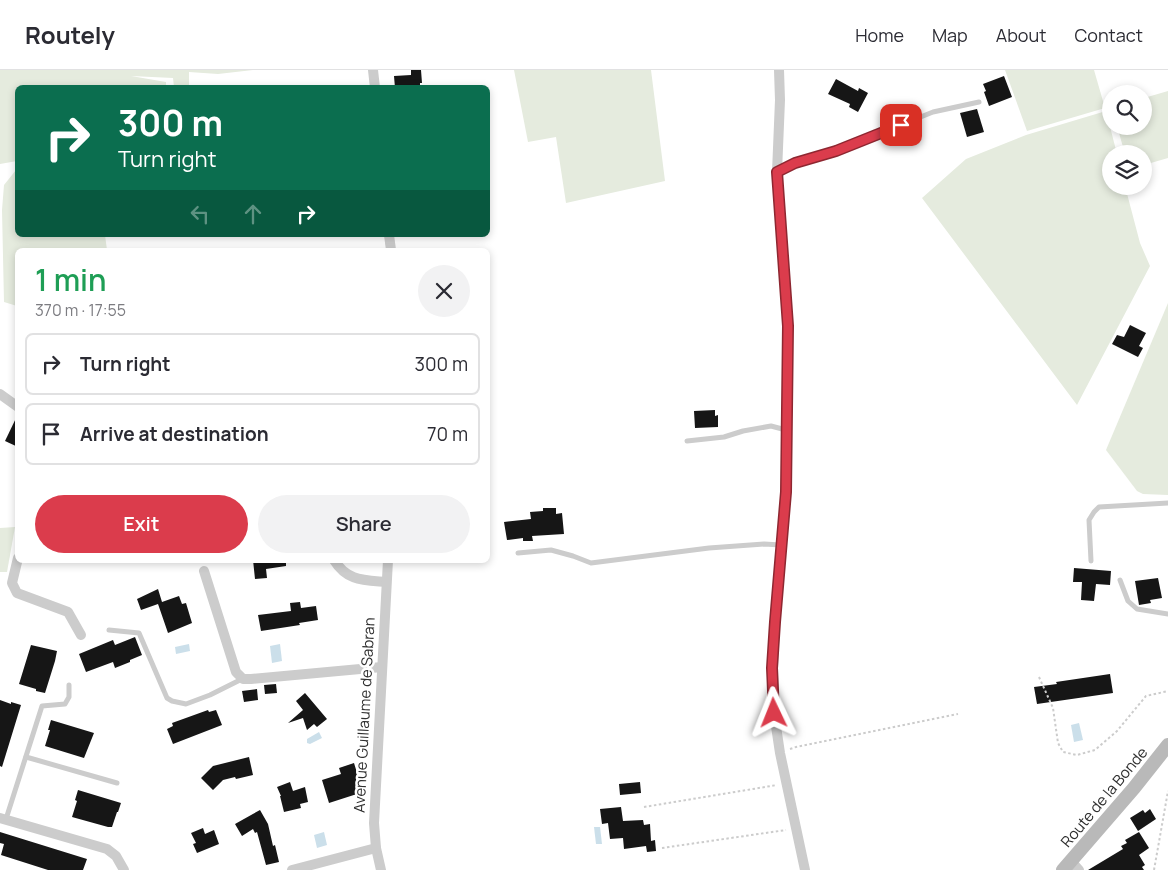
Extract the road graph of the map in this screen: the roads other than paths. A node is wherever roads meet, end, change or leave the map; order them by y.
1 (373, 70) edge
2 (779, 70) edge
3 (375, 85) edge
4 (979, 102) dead end
5 (777, 172) junction
6 (0, 394) edge
7 (15, 404) edge
8 (786, 430) junction
9 (687, 441) dead end
10 (1168, 503) edge
11 (781, 545) junction
12 (518, 553) dead end
13 (1091, 561) dead end
14 (17, 563) edge
15 (336, 563) edge
16 (388, 563) edge
17 (204, 571) dead end
18 (1120, 580) dead end
19 (386, 582) junction
20 (1168, 614) edge
21 (109, 630) dead end
22 (81, 635) dead end
23 (382, 667) junction
24 (243, 679) junction
25 (69, 685) dead end
26 (1168, 744) edge
27 (26, 757) junction
28 (116, 783) dead end
29 (3, 818) edge
30 (376, 848) junction
31 (1071, 867) edge
32 (124, 870) edge
33 (292, 870) edge
34 (381, 870) edge
35 (806, 870) edge

1 - 3 street
2 - 5 street
4 - 5 lane
5 - 8 street
6 - 7 street
8 - 9 lane
8 - 11 street
10 - 13 lane
11 - 12 lane
11 - 35 street
14 - 22 street
15 - 19 street
16 - 19 street, Avenue Guillaume de Sabran
17 - 24 street
18 - 20 lane
19 - 23 street, Avenue Guillaume de Sabran
21 - 24 lane
23 - 24 street
23 - 30 street, Avenue Guillaume de Sabran
25 - 27 lane
26 - 31 main road, Route de la Bonde
27 - 28 lane
27 - 29 lane
29 - 32 street
30 - 33 street
30 - 34 street, Avenue Guillaume de Sabran

